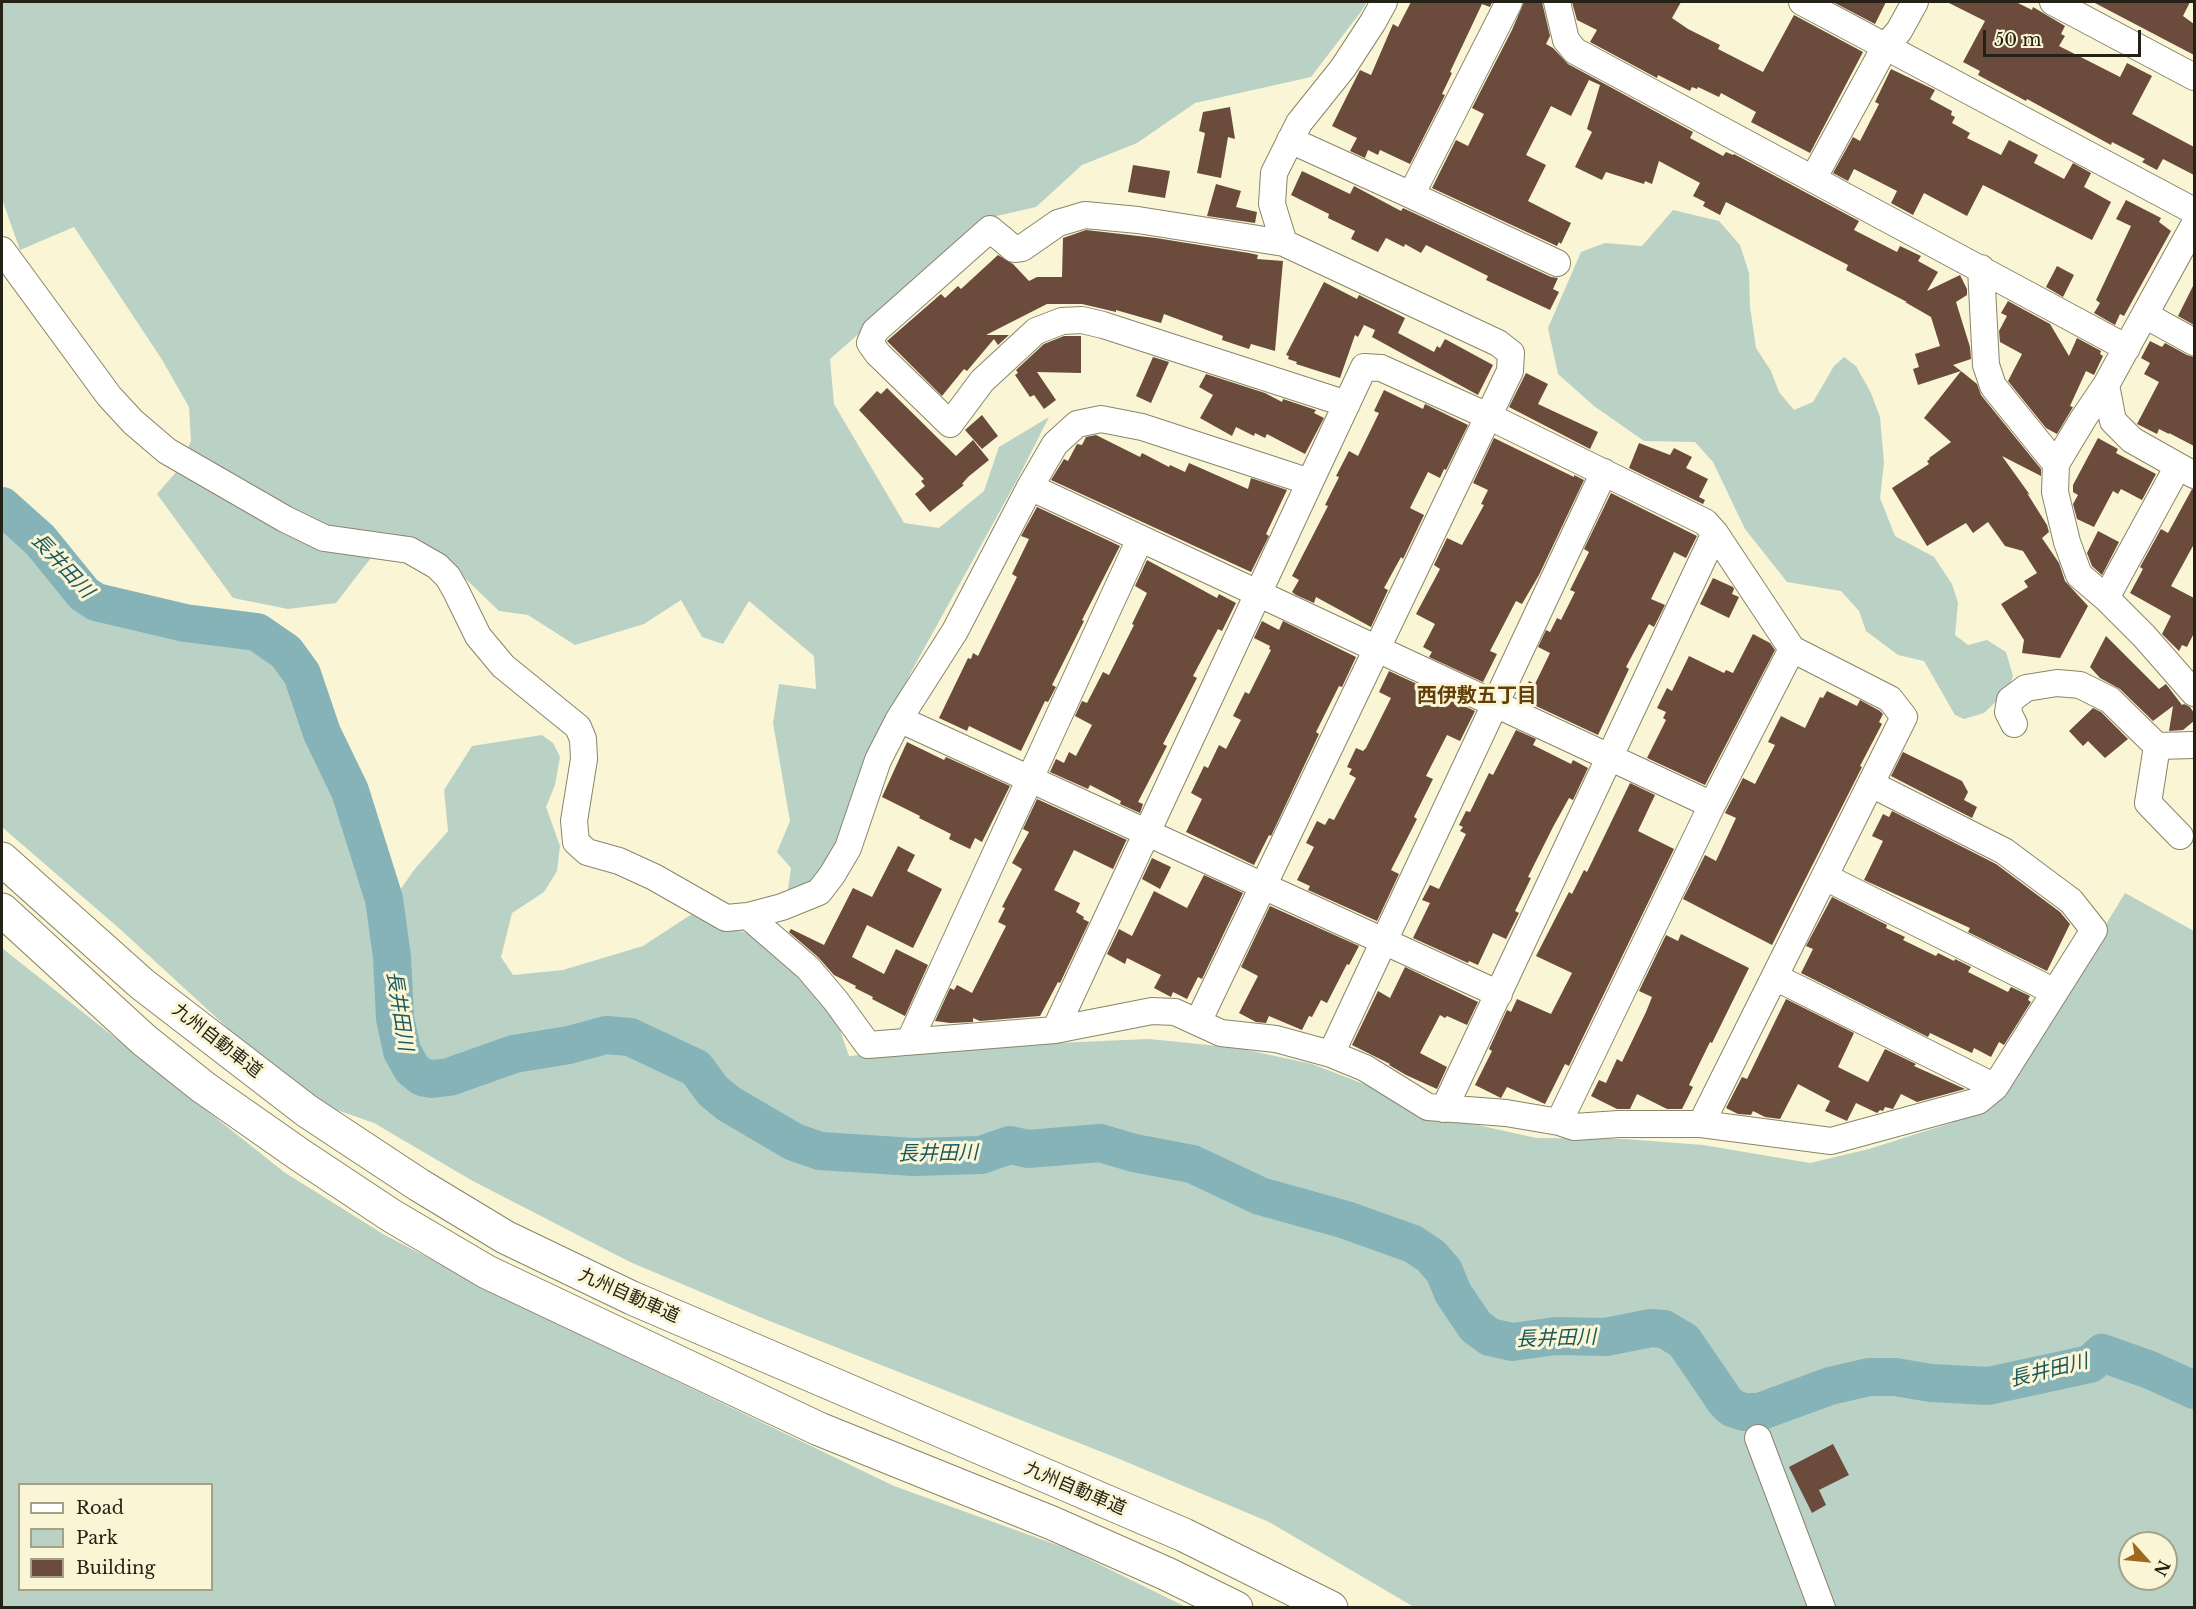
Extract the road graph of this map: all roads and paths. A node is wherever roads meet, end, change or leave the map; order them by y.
1 (1384, 2) edge
2 (1509, 2) edge
3 (1557, 2) edge
4 (1802, 2) edge
5 (1915, 2) edge
6 (2053, 2) edge
7 (1885, 47) junction
8 (2194, 77) edge
9 (1290, 140) junction
10 (1813, 179) junction
11 (1411, 195) junction
12 (2194, 211) edge
13 (2194, 225) edge
14 (1284, 243) junction
15 (2, 250) edge
16 (1557, 262) dead end
17 (1981, 268) junction
18 (2145, 315) junction
19 (2194, 342) edge
20 (2127, 348) junction
21 (2106, 385) junction
22 (1347, 404) junction
23 (1488, 416) junction
24 (2056, 464) junction
25 (2186, 470) edge
26 (1604, 472) junction
27 (1310, 482) junction
28 (1030, 487) junction
29 (1715, 533) junction
30 (1140, 539) junction
31 (1258, 593) junction
32 (2106, 598) junction
33 (1377, 649) junction
34 (1792, 649) junction
35 (2191, 678) edge
36 (1495, 704) junction
37 (899, 719) junction
38 (2014, 724) dead end
39 (2194, 745) edge
40 (2157, 746) junction
41 (1610, 757) junction
42 (1030, 779) junction
43 (1871, 784) junction
44 (1712, 805) junction
45 (1147, 832) junction
46 (2180, 836) dead end
47 (2, 859) edge
48 (1825, 877) junction
49 (1263, 886) junction
50 (2, 910) edge
51 (748, 916) junction
52 (1384, 941) junction
53 (1774, 977) junction
54 (2055, 992) junction
55 (1498, 994) junction
56 (1198, 1022) junction
57 (1055, 1030) junction
58 (910, 1040) junction
59 (1330, 1054) junction
60 (1995, 1088) junction
61 (1444, 1109) junction
62 (1559, 1122) junction
63 (1701, 1124) junction
64 (1758, 1438) dead end
65 (1236, 1608) edge
66 (1331, 1608) edge
67 (1822, 1608) edge

1 - 9 street
2 - 11 street
3 - 10 street
4 - 7 street
5 - 7 street
6 - 8 street
7 - 10 street
7 - 12 street
9 - 11 street
9 - 14 street
10 - 17 street
11 - 16 street
13 - 18 street
14 - 22 street
14 - 23 street
15 - 51 street
17 - 20 street
17 - 24 street
18 - 19 street
18 - 20 street
20 - 21 street
21 - 24 street
21 - 25 street
22 - 23 street
22 - 27 street
23 - 26 street
23 - 33 street
24 - 32 street
25 - 32 street
26 - 29 street
26 - 36 street
27 - 28 street
27 - 31 street
28 - 30 street
28 - 37 street
29 - 34 street
29 - 41 street
30 - 31 street
30 - 42 street
31 - 33 street
31 - 45 street
32 - 35 street
33 - 36 street
33 - 49 street
34 - 43 street
34 - 44 street
36 - 41 street
36 - 52 street
37 - 42 street
37 - 51 street
38 - 40 street
39 - 40 street
40 - 46 street
41 - 44 street
41 - 55 street
42 - 45 street
42 - 58 street
43 - 48 street
43 - 54 street
44 - 62 street
45 - 49 street
45 - 57 street
47 - 66 highway, 九州自動車道
48 - 53 street
48 - 54 street
49 - 52 street
49 - 56 street
50 - 65 highway, 九州自動車道
51 - 58 street
52 - 55 street
52 - 59 street
53 - 60 street
53 - 63 street
54 - 60 street
55 - 61 street
56 - 57 street
56 - 59 street
57 - 58 street
59 - 61 street
60 - 63 street
61 - 62 street
62 - 63 street
64 - 67 street

